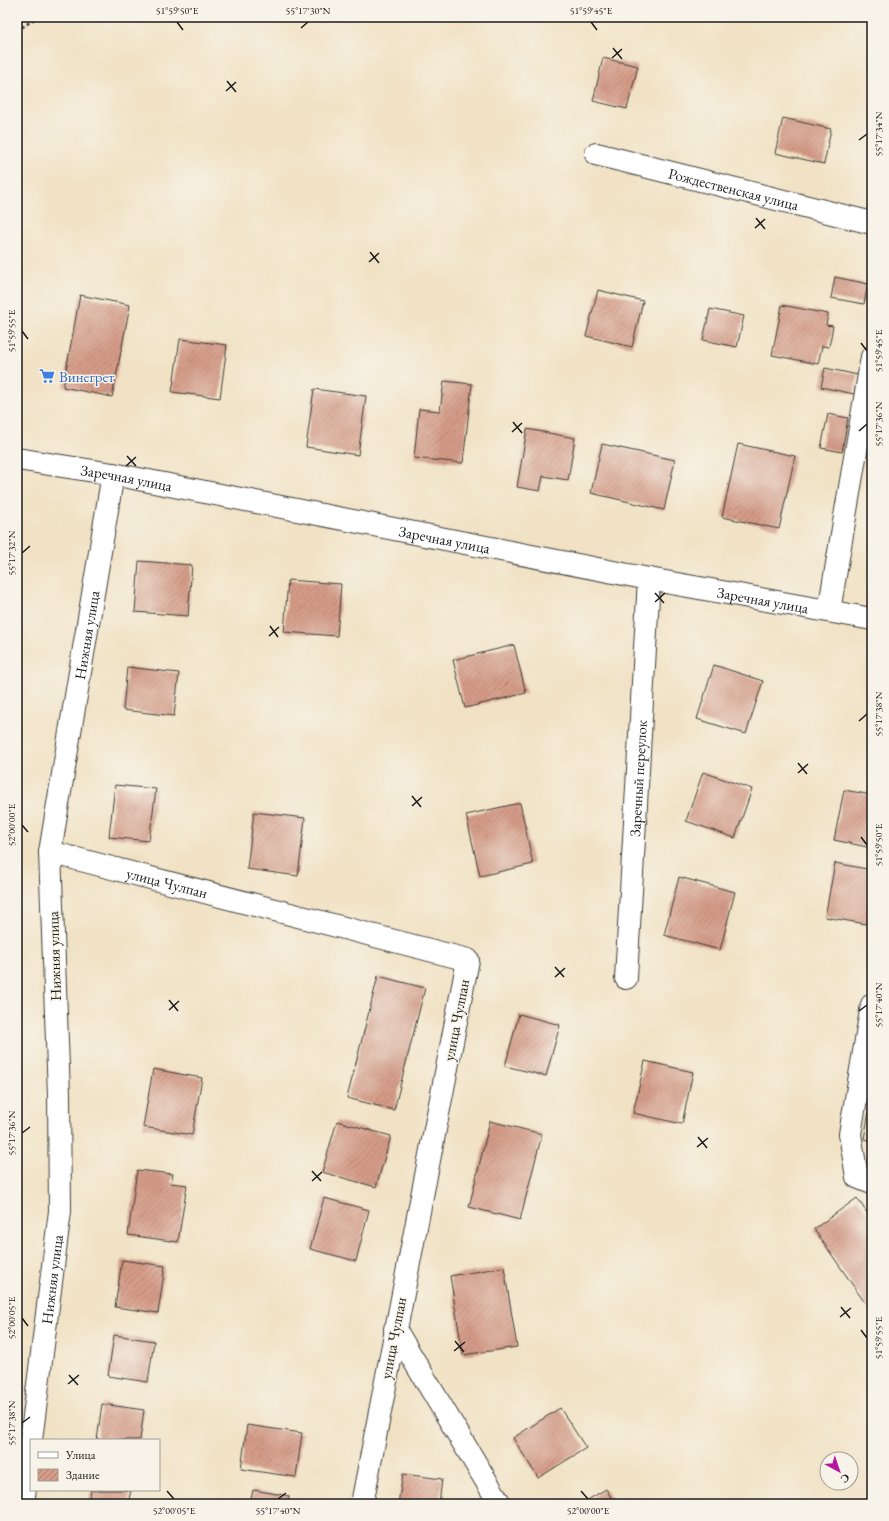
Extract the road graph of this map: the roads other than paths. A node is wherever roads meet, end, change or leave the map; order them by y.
1 (596, 154) dead end
2 (872, 223) edge
3 (872, 357) edge
4 (17, 459) edge
5 (113, 474) junction
6 (649, 579) junction
7 (828, 611) junction
8 (872, 619) edge
9 (50, 852) junction
10 (626, 978) dead end
11 (872, 1005) edge
12 (872, 1183) edge
13 (395, 1329) junction
14 (31, 1439) edge
15 (30, 1448) edge
16 (23, 1504) edge
17 (362, 1504) edge
18 (500, 1504) edge

1 - 2 street, Рождественская улица
3 - 7 street
4 - 5 street, Заречная улица
5 - 6 street, Заречная улица
5 - 9 street, Нижняя улица
6 - 7 street, Заречная улица
6 - 10 street, Заречный переулок
7 - 8 street, Заречная улица
9 - 13 street, улица Чулпан
9 - 14 street, Нижняя улица
11 - 12 street
13 - 17 street, улица Чулпан
13 - 18 street
15 - 16 street, Нижняя улица

